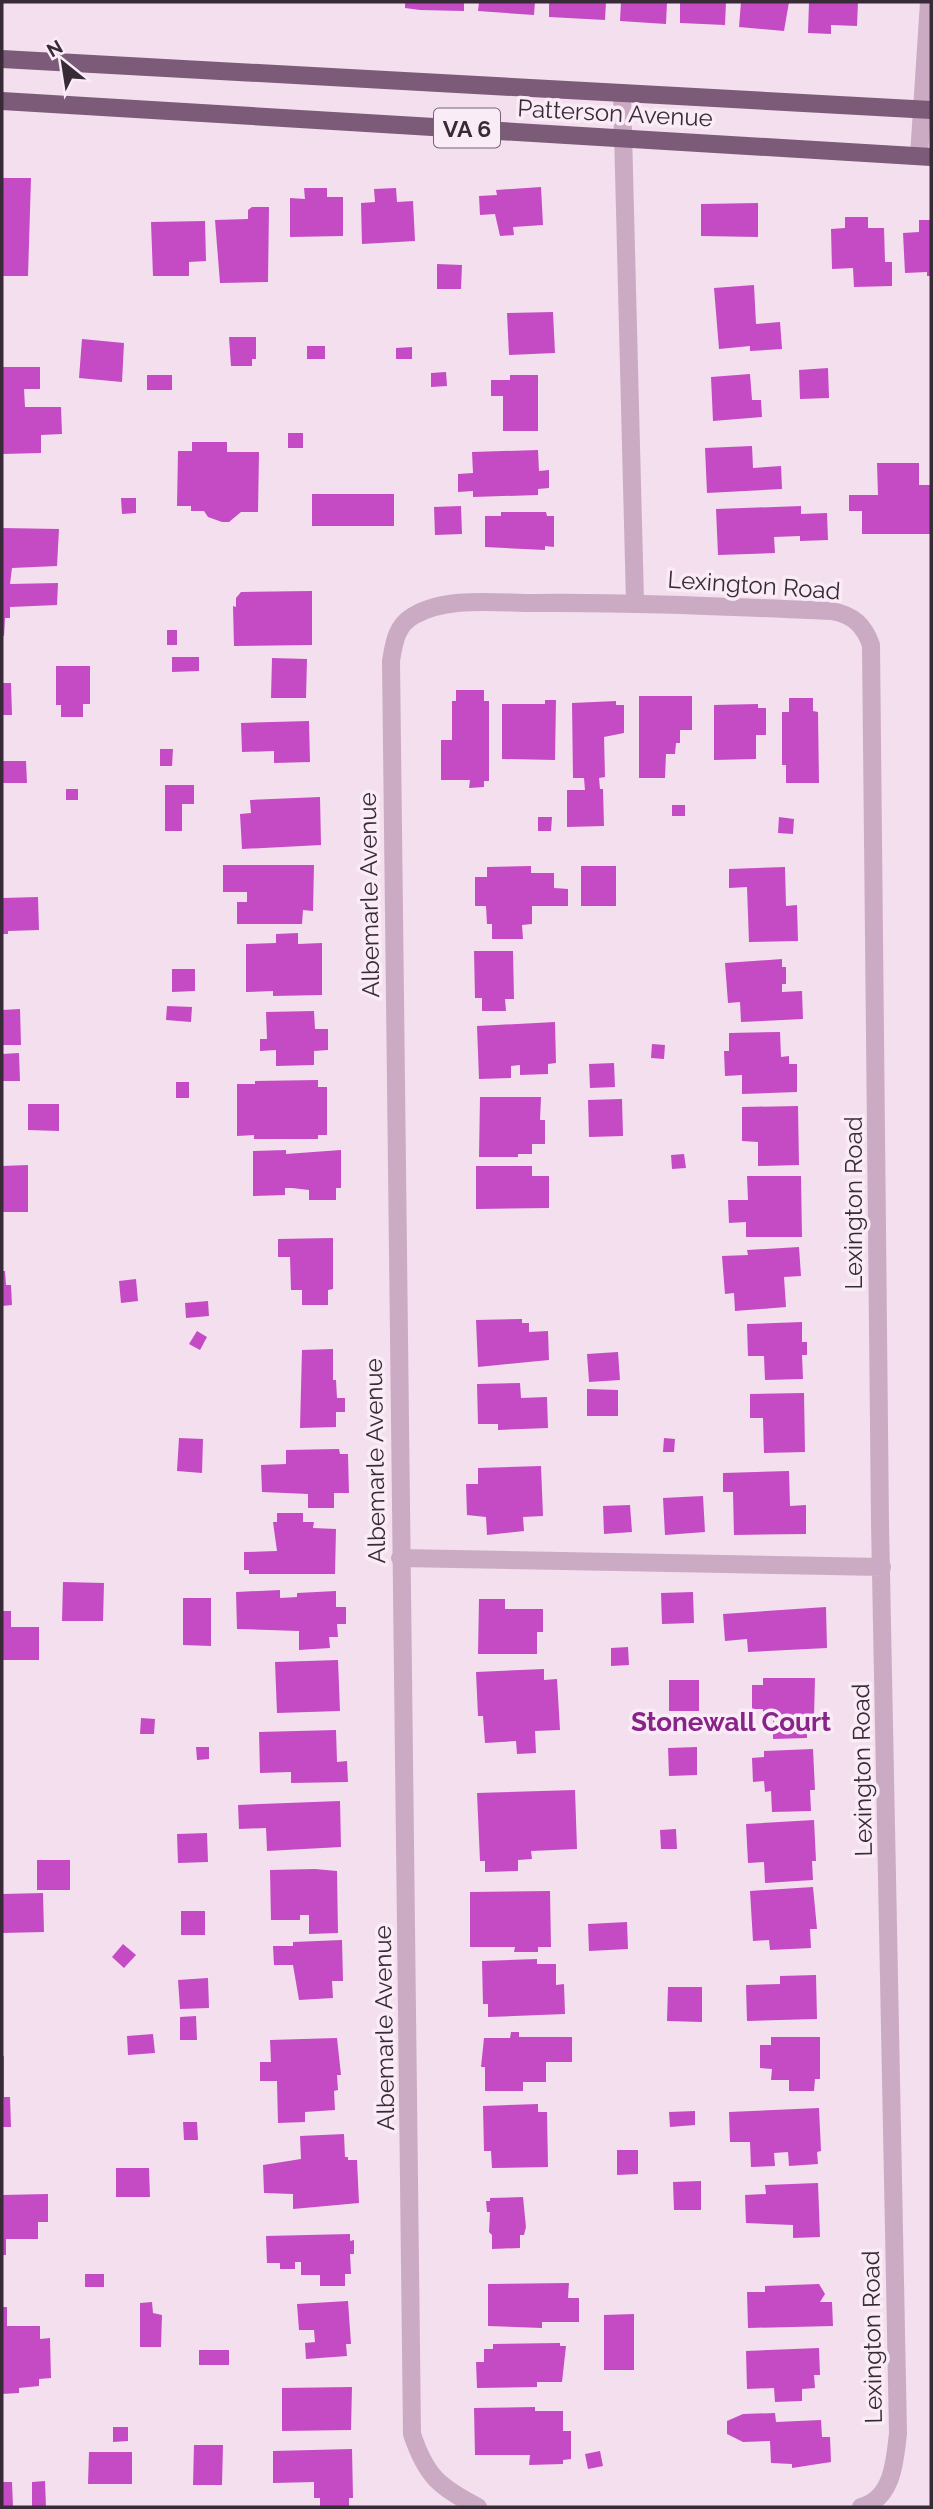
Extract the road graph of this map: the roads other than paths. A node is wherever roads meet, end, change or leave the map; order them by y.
1 (929, 2) edge
2 (2, 59) edge
3 (622, 93) junction
4 (2, 102) edge
5 (926, 110) edge
6 (623, 137) junction
7 (925, 157) edge
8 (635, 602) junction
9 (400, 1558) junction
10 (882, 1567) junction
11 (478, 2507) edge
12 (862, 2507) edge

1 - 5 street
2 - 3 main road, Patterson Avenue / VA 6
3 - 5 main road, Patterson Avenue / VA 6
3 - 6 street, Lexington Road
4 - 6 main road, Patterson Avenue / VA 6
5 - 7 street
6 - 7 main road, Patterson Avenue / VA 6
6 - 8 street, Lexington Road
8 - 9 street, Albemarle Avenue
8 - 10 street, Lexington Road
9 - 10 street
9 - 11 street, Albemarle Avenue
10 - 12 street, Lexington Road

